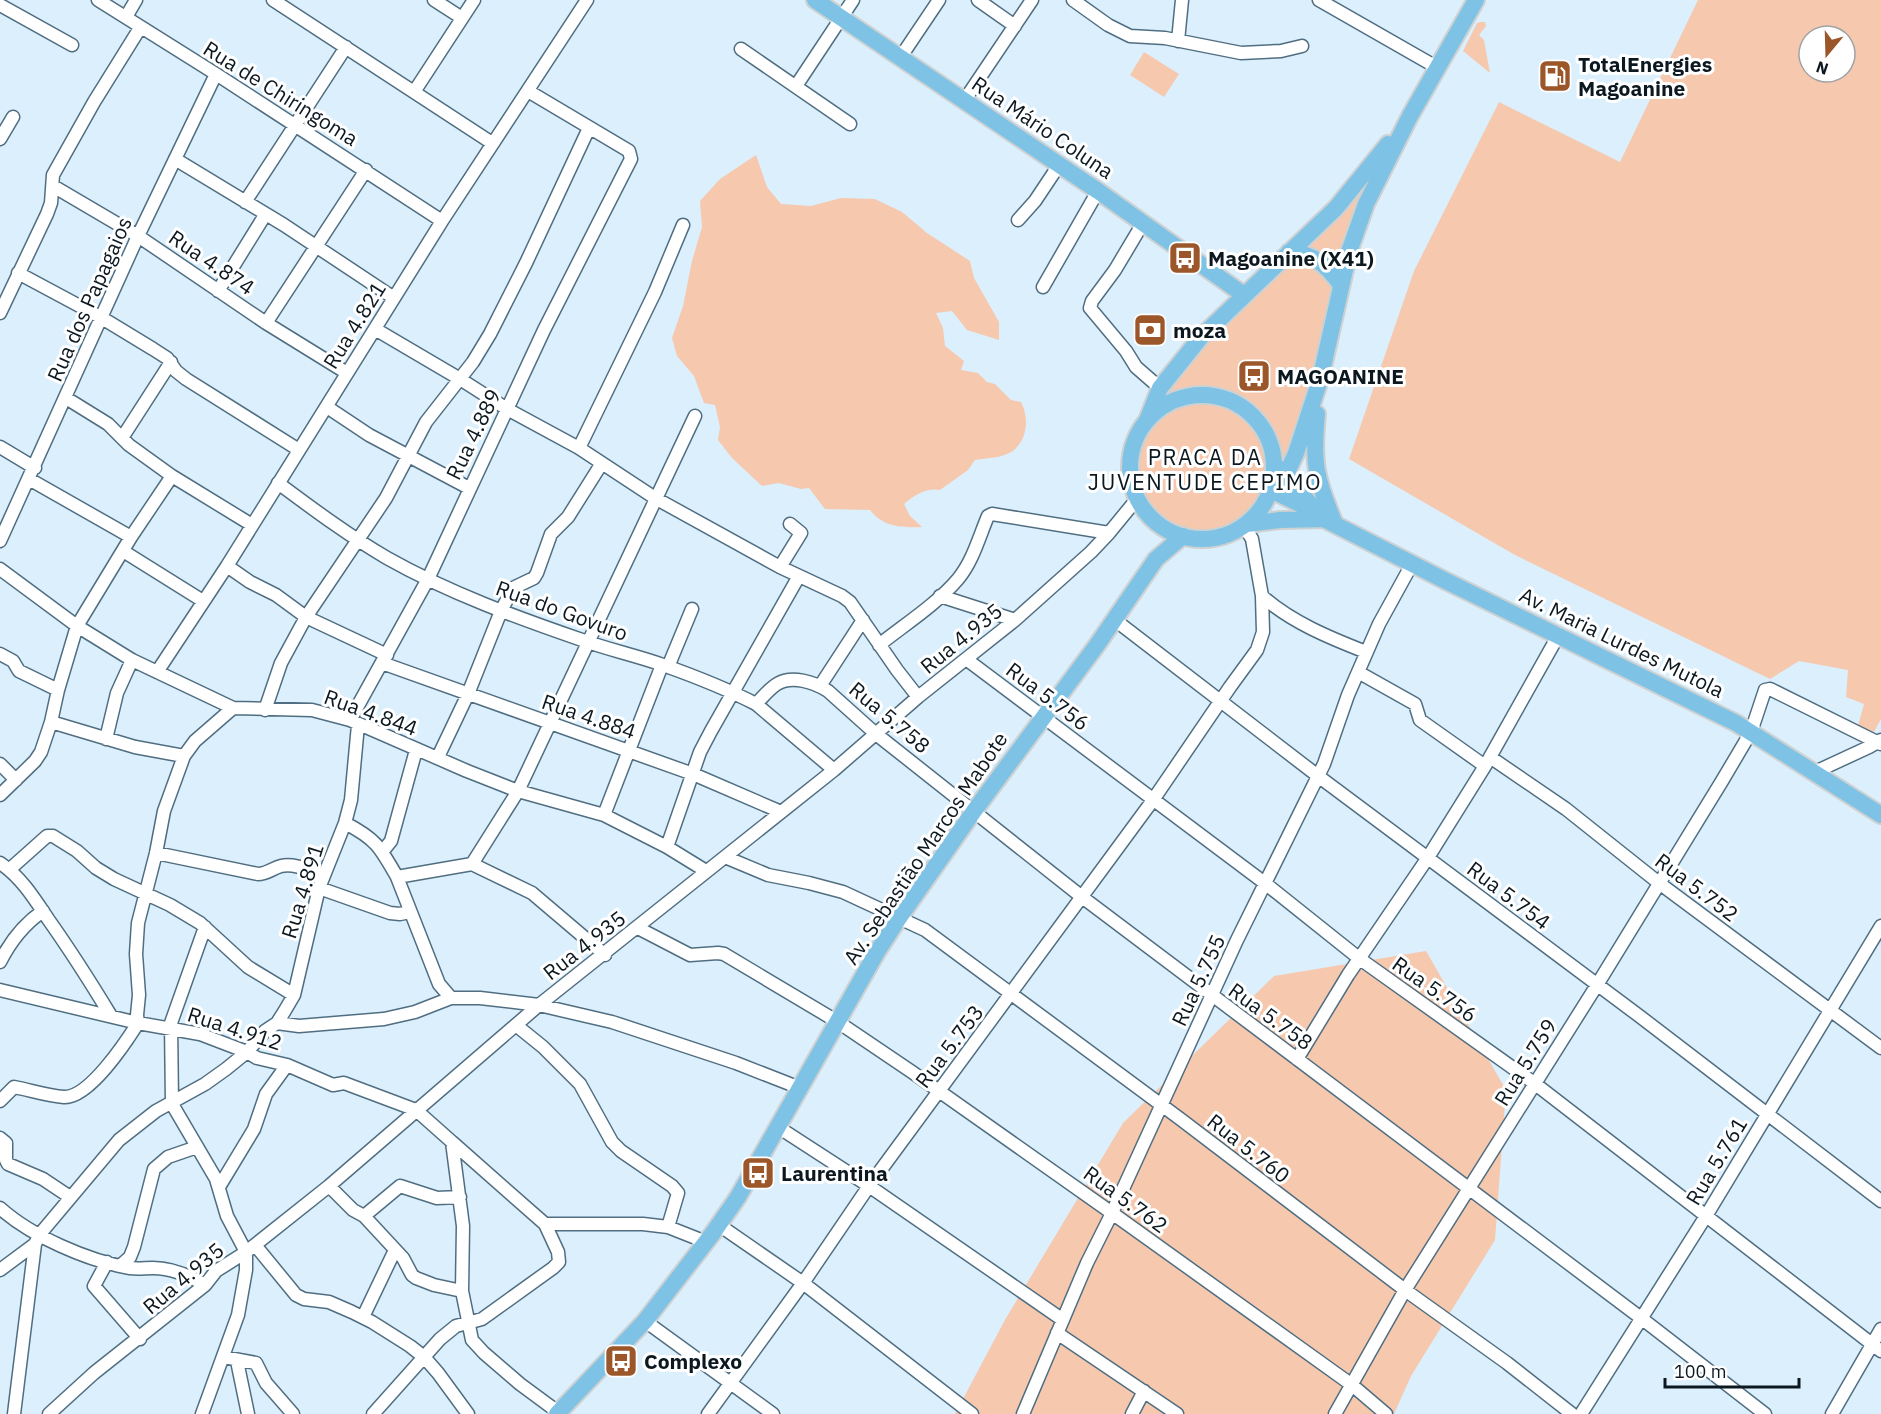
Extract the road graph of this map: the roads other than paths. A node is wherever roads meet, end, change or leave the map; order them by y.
1 (98, 0) edge
2 (136, 0) edge
3 (273, 0) edge
4 (434, 0) edge
5 (474, 0) edge
6 (587, 0) edge
7 (815, 0) edge
8 (853, 0) edge
9 (939, 0) edge
10 (978, 0) edge
11 (1032, 0) edge
12 (1073, 0) edge
13 (1182, 0) edge
14 (1476, 0) edge
15 (1322, 1) edge
16 (0, 4) edge
17 (126, 17) junction
18 (462, 18) junction
19 (841, 18) junction
20 (1015, 26) junction
21 (140, 28) junction
22 (1178, 41) junction
23 (72, 45) dead end
24 (1302, 46) dead end
25 (346, 47) junction
26 (741, 49) dead end
27 (900, 58) junction
28 (1438, 68) junction
29 (216, 74) junction
30 (796, 86) junction
31 (528, 91) junction
32 (414, 92) junction
33 (964, 100) junction
34 (1410, 116) junction
35 (13, 117) dead end
36 (850, 124) dead end
37 (294, 125) junction
38 (589, 128) junction
39 (0, 139) edge
40 (492, 143) junction
41 (175, 159) junction
42 (1059, 165) junction
43 (366, 170) junction
44 (53, 186) junction
45 (1098, 191) junction
46 (245, 202) junction
47 (266, 215) junction
48 (1018, 220) dead end
49 (442, 221) junction
50 (1143, 223) junction
51 (683, 225) dead end
52 (138, 236) junction
53 (316, 246) junction
54 (1289, 252) junction
55 (18, 273) junction
56 (1341, 285) junction
57 (1043, 287) dead end
58 (218, 291) junction
59 (1241, 293) junction
60 (394, 298) junction
61 (0, 313) edge
62 (102, 318) junction
63 (266, 323) junction
64 (375, 328) junction
65 (171, 362) junction
66 (347, 373) junction
67 (1322, 374) junction
68 (460, 379) junction
69 (1160, 388) junction
70 (66, 398) junction
71 (327, 407) junction
72 (507, 409) junction
73 (695, 416) dead end
74 (1144, 423) junction
75 (122, 438) junction
76 (0, 447) edge
77 (579, 448) junction
78 (299, 450) junction
79 (407, 457) junction
80 (602, 463) junction
81 (1277, 463) junction
82 (32, 473) junction
83 (172, 476) junction
84 (278, 483) junction
85 (469, 488) junction
86 (1270, 494) junction
87 (655, 498) junction
88 (1138, 501) junction
89 (1155, 521) junction
90 (1330, 521) junction
91 (790, 524) dead end
92 (252, 525) junction
93 (1245, 525) junction
94 (1109, 534) junction
95 (1183, 536) junction
96 (131, 537) junction
97 (358, 540) junction
98 (0, 541) edge
99 (123, 551) junction
100 (1156, 559) junction
101 (1412, 564) junction
102 (227, 566) junction
103 (780, 567) junction
104 (0, 569) edge
105 (799, 576) junction
106 (428, 579) junction
107 (940, 596) junction
108 (1262, 596) junction
109 (203, 601) junction
110 (692, 609) dead end
111 (501, 611) junction
112 (306, 617) junction
113 (863, 620) junction
114 (1015, 620) junction
115 (1115, 620) junction
116 (77, 626) junction
117 (1558, 636) junction
118 (587, 642) junction
119 (879, 645) junction
120 (1366, 652) junction
121 (0, 654) edge
122 (385, 659) junction
123 (966, 659) junction
124 (132, 660) junction
125 (665, 666) junction
126 (157, 672) junction
127 (1358, 672) junction
128 (820, 686) junction
129 (58, 690) junction
130 (733, 693) junction
131 (468, 694) junction
132 (918, 697) junction
133 (1221, 700) junction
134 (756, 704) junction
135 (233, 708) junction
136 (265, 710) junction
137 (1043, 717) junction
138 (51, 722) junction
139 (551, 722) junction
140 (354, 723) junction
141 (1750, 732) junction
142 (876, 734) junction
143 (106, 739) junction
144 (1880, 742) edge
145 (416, 750) junction
146 (628, 750) junction
147 (184, 756) junction
148 (438, 757) junction
149 (1488, 761) junction
150 (0, 764) edge
151 (834, 770) junction
152 (1815, 772) junction
153 (693, 774) junction
154 (1318, 776) junction
155 (16, 780) junction
156 (518, 791) junction
157 (0, 795) edge
158 (1153, 800) junction
159 (974, 811) junction
160 (781, 812) junction
161 (1881, 813) edge
162 (604, 815) junction
163 (345, 823) junction
164 (667, 847) junction
165 (382, 852) junction
166 (156, 853) junction
167 (725, 857) junction
168 (1427, 859) junction
169 (472, 864) junction
170 (5, 866) edge
171 (705, 871) junction
172 (324, 875) junction
173 (397, 877) junction
174 (1659, 883) junction
175 (1266, 884) junction
176 (319, 888) junction
177 (145, 894) junction
178 (1082, 897) junction
179 (42, 911) junction
180 (410, 912) junction
181 (899, 918) junction
182 (1881, 926) edge
183 (205, 927) junction
184 (638, 928) junction
185 (605, 955) junction
186 (1359, 959) junction
187 (0, 962) edge
188 (1597, 986) junction
189 (0, 990) edge
190 (1012, 994) junction
191 (294, 995) junction
192 (1212, 997) junction
193 (451, 998) junction
194 (539, 1005) junction
195 (1829, 1010) junction
196 (111, 1016) junction
197 (838, 1022) junction
198 (138, 1023) junction
199 (277, 1023) junction
200 (517, 1026) junction
201 (172, 1028) junction
202 (1881, 1048) edge
203 (247, 1052) junction
204 (1297, 1059) junction
205 (287, 1065) junction
206 (1534, 1083) junction
207 (800, 1088) junction
208 (939, 1092) junction
209 (0, 1101) edge
210 (172, 1104) junction
211 (1162, 1105) junction
212 (416, 1110) junction
213 (1768, 1114) junction
214 (778, 1127) junction
215 (0, 1138) edge
216 (452, 1142) junction
217 (197, 1147) junction
218 (329, 1186) junction
219 (869, 1186) junction
220 (219, 1187) junction
221 (1469, 1190) junction
222 (70, 1197) junction
223 (460, 1197) junction
224 (1881, 1201) edge
225 (0, 1208) edge
226 (1112, 1213) junction
227 (364, 1216) junction
228 (1706, 1216) junction
229 (545, 1224) junction
230 (719, 1226) junction
231 (668, 1227) junction
232 (37, 1239) junction
233 (706, 1242) junction
234 (250, 1249) junction
235 (395, 1250) junction
236 (107, 1262) junction
237 (120, 1266) junction
238 (0, 1270) edge
239 (803, 1283) junction
240 (205, 1285) junction
241 (1405, 1290) junction
242 (462, 1291) junction
243 (363, 1317) junction
244 (1641, 1318) junction
245 (1063, 1320) junction
246 (645, 1321) junction
247 (468, 1323) junction
248 (1881, 1329) edge
249 (1057, 1333) junction
250 (140, 1339) junction
251 (1876, 1347) edge
252 (224, 1357) junction
253 (424, 1357) junction
254 (237, 1361) junction
255 (731, 1382) junction
256 (1352, 1385) junction
257 (1144, 1391) junction
258 (562, 1412) edge
259 (14, 1414) edge
260 (49, 1414) edge
261 (202, 1414) edge
262 (248, 1414) edge
263 (293, 1414) edge
264 (373, 1414) edge
265 (468, 1414) edge
266 (708, 1414) edge
267 (773, 1414) edge
268 (972, 1414) edge
269 (1023, 1414) edge
270 (1132, 1414) edge
271 (1177, 1414) edge
272 (1335, 1414) edge
273 (1386, 1414) edge
274 (1572, 1414) edge
275 (1581, 1414) edge
276 (1765, 1414) edge
277 (1832, 1414) edge

1 - 17 street, Rua de Chiringoma
2 - 17 street
3 - 25 street
4 - 18 street
5 - 18 street
6 - 31 street, Rua 4.821
7 - 19 main road, Rua Mário Coluna
8 - 19 street
9 - 27 street
10 - 20 street
11 - 20 street
12 - 22 street
13 - 22 street
14 - 28 main road
15 - 28 street
16 - 23 street
17 - 21 street, Rua de Chiringoma
18 - 32 street
19 - 27 main road, Rua Mário Coluna
19 - 30 street
20 - 33 street
21 - 29 street, Rua de Chiringoma
21 - 44 street
22 - 24 street
25 - 32 street
25 - 37 street
26 - 30 street
27 - 33 main road, Rua Mário Coluna
28 - 34 main road
29 - 37 street, Rua de Chiringoma
29 - 41 street, Rua dos Papagaios
30 - 36 street
31 - 38 street
31 - 40 street, Rua 4.821
32 - 40 street
33 - 42 main road, Rua Mário Coluna
34 - 54 main road
34 - 56 main road
35 - 39 street
37 - 43 street, Rua de Chiringoma
37 - 46 street
38 - 68 street
38 - 72 street, Rua 4.889
40 - 49 street, Rua 4.821
41 - 46 street
41 - 52 street, Rua dos Papagaios
42 - 45 main road, Rua Mário Coluna
42 - 48 street
43 - 49 street, Rua de Chiringoma
43 - 53 street
44 - 52 street, Rua 4.874
44 - 55 street
45 - 50 main road, Rua Mário Coluna
45 - 57 street
46 - 47 street
47 - 53 street
47 - 58 street
49 - 60 street, Rua 4.821
50 - 59 main road, Rua Mário Coluna
50 - 69 street
51 - 77 street
52 - 58 street, Rua 4.874
52 - 62 street, Rua dos Papagaios
53 - 60 street
53 - 63 street
54 - 56 main road
54 - 59 main road
55 - 61 street
55 - 62 street
56 - 67 main road
58 - 63 street, Rua 4.874
59 - 69 main road
60 - 64 street, Rua 4.821
62 - 65 street
62 - 70 street, Rua dos Papagaios
63 - 66 street, Rua 4.874
64 - 66 street, Rua 4.821
64 - 68 street
65 - 75 street
65 - 78 street
66 - 71 street, Rua 4.821
67 - 81 main road
67 - 90 main road
68 - 72 street
68 - 79 street
69 - 74 main road
70 - 75 street
70 - 82 street, Rua dos Papagaios
71 - 78 street, Rua 4.821
71 - 79 street
72 - 77 street
72 - 85 street, Rua 4.889
73 - 87 street
74 - 81 main road
74 - 88 main road
75 - 83 street
76 - 82 street
77 - 80 street
78 - 84 street, Rua 4.821
79 - 85 street
79 - 97 street
80 - 87 street
80 - 111 street
81 - 86 main road
81 - 90 main road
82 - 96 street
82 - 98 street, Rua dos Papagaios
83 - 92 street
83 - 96 street
84 - 92 street, Rua 4.821
84 - 97 street, Rua do Govuro
85 - 106 street, Rua 4.889
86 - 93 main road
86 - 161 main road
87 - 103 street
87 - 118 street
88 - 89 main road
88 - 94 street, Rua 4.935
89 - 95 main road
89 - 100 main road, Av. Sebastião Marcos Mabote
90 - 93 main road
90 - 101 main road, Av. Maria Lurdes Mutola
91 - 103 street
92 - 102 street, Rua 4.821
93 - 95 main road
93 - 108 street, Rua 5.753
94 - 107 street
94 - 114 street, Rua 4.935
95 - 100 main road, Av. Sebastião Marcos Mabote
96 - 99 street
97 - 106 street, Rua do Govuro
97 - 112 street
99 - 109 street
99 - 116 street
100 - 115 main road, Av. Sebastião Marcos Mabote
101 - 117 main road, Av. Maria Lurdes Mutola
101 - 120 street, Rua 5.755
102 - 109 street, Rua 4.821
102 - 112 street, Rua 4.884
103 - 105 street
104 - 116 street, Rua 4.844
105 - 113 street
105 - 130 street
106 - 111 street, Rua do Govuro
106 - 122 street, Rua 4.889
107 - 114 street
107 - 119 street
108 - 120 street
108 - 133 street, Rua 5.753
109 - 126 street, Rua 4.821
110 - 125 street
111 - 118 street, Rua do Govuro
111 - 131 street
112 - 122 street, Rua 4.884
112 - 136 street
113 - 119 street
113 - 128 street
114 - 123 street, Rua 4.935
115 - 133 street, Rua 5.754
115 - 137 main road, Av. Sebastião Marcos Mabote
116 - 124 street, Rua 4.844
116 - 129 street
117 - 141 main road, Av. Maria Lurdes Mutola
117 - 149 street
118 - 125 street, Rua do Govuro
118 - 139 street
119 - 132 street
120 - 127 street, Rua 5.755
121 - 129 street
122 - 131 street, Rua 4.884
122 - 140 street, Rua 4.889
123 - 132 street, Rua 4.935
123 - 137 street, Rua 5.756
124 - 126 street, Rua 4.844
124 - 143 street
125 - 130 street, Rua do Govuro
125 - 146 street
126 - 135 street, Rua 4.844
127 - 149 street, Rua 5.752
127 - 154 street, Rua 5.755
128 - 134 street, Rua 5.758
128 - 142 street, Rua 5.758
129 - 138 street
130 - 134 street, Rua do Govuro
130 - 153 street
131 - 139 street, Rua 4.884
131 - 148 street
132 - 142 street, Rua 4.935
133 - 154 street, Rua 5.754
133 - 158 street, Rua 5.753
134 - 151 street, Rua do Govuro
135 - 136 street, Rua 4.844
135 - 147 street
136 - 140 street, Rua 4.844
137 - 158 street, Rua 5.756
137 - 159 main road, Av. Sebastião Marcos Mabote
138 - 143 street
138 - 155 street
139 - 146 street, Rua 4.884
139 - 156 street
140 - 145 street, Rua 4.844
140 - 163 street, Rua 4.891
141 - 144 street, Rua 5.759
141 - 152 main road, Av. Maria Lurdes Mutola
141 - 174 street, Rua 5.759
142 - 151 street, Rua 4.935
142 - 159 street, Rua 5.758
143 - 147 street
144 - 152 street
145 - 148 street, Rua 4.844
145 - 165 street
146 - 153 street, Rua 4.884
146 - 162 street
147 - 166 street
148 - 156 street, Rua 4.844
149 - 168 street
149 - 174 street, Rua 5.752
150 - 155 street
151 - 160 street, Rua 4.935
152 - 161 main road, Av. Maria Lurdes Mutola
153 - 160 street, Rua 4.884
153 - 164 street
154 - 168 street, Rua 5.754
154 - 175 street, Rua 5.755
155 - 157 street
156 - 162 street, Rua 4.844
156 - 169 street
158 - 175 street, Rua 5.756
158 - 178 street, Rua 5.753
159 - 178 street, Rua 5.758
159 - 181 main road, Av. Sebastião Marcos Mabote
160 - 167 street, Rua 4.935
162 - 164 street, Rua 4.844
163 - 165 street
163 - 172 street, Rua 4.891
164 - 171 street, Rua 4.844
165 - 173 street
166 - 172 street
166 - 177 street
167 - 171 street, Rua 4.935
167 - 181 street, Rua 5.760
168 - 186 street
168 - 188 street, Rua 5.754
169 - 173 street
169 - 185 street
170 - 177 street
170 - 179 street
171 - 184 street, Rua 4.935
172 - 176 street, Rua 4.891
173 - 180 street
174 - 188 street, Rua 5.759
174 - 195 street, Rua 5.752
175 - 186 street, Rua 5.756
175 - 192 street, Rua 5.755
176 - 180 street
176 - 191 street, Rua 4.891
177 - 183 street
177 - 198 street
178 - 190 street, Rua 5.753
178 - 192 street, Rua 5.758
179 - 187 street
179 - 196 street
180 - 193 street
181 - 190 street, Rua 5.760
181 - 197 main road, Av. Sebastião Marcos Mabote
182 - 195 street, Rua 5.761
183 - 191 street
183 - 201 street
184 - 185 street, Rua 4.935
184 - 197 street, Rua 5.762
185 - 194 street, Rua 4.935
186 - 204 street
186 - 206 street, Rua 5.756
188 - 206 street, Rua 5.759
188 - 213 street, Rua 5.754
189 - 196 street, Rua 4.912
190 - 208 street, Rua 5.753
190 - 211 street, Rua 5.760
191 - 199 street, Rua 4.891
192 - 204 street, Rua 5.758
192 - 211 street, Rua 5.755
193 - 194 street
193 - 199 street
194 - 200 street, Rua 4.935
194 - 207 street
195 - 202 street, Rua 5.752
195 - 213 street, Rua 5.761
196 - 198 street, Rua 4.912
197 - 207 main road, Av. Sebastião Marcos Mabote
197 - 208 street, Rua 5.762
198 - 201 street, Rua 4.912
198 - 209 street
199 - 203 street, Rua 4.891
200 - 212 street, Rua 4.935
200 - 231 street
201 - 203 street, Rua 4.912
201 - 210 street
203 - 205 street, Rua 4.912
203 - 210 street, Rua 4.891
204 - 221 street, Rua 5.758
205 - 212 street, Rua 4.912
205 - 220 street
206 - 221 street, Rua 5.759
206 - 228 street, Rua 5.756
207 - 214 main road, Av. Sebastião Marcos Mabote
208 - 219 street, Rua 5.753
208 - 226 street, Rua 5.762
210 - 217 street
210 - 222 street, Rua 4.891
211 - 226 street, Rua 5.755
211 - 241 street, Rua 5.760
212 - 216 street
212 - 218 street, Rua 4.935
213 - 224 street, Rua 5.754
213 - 228 street, Rua 5.761
214 - 219 street
214 - 230 main road, Av. Sebastião Marcos Mabote
215 - 222 street
216 - 223 street
216 - 229 street
217 - 220 street
217 - 237 street
218 - 227 street
218 - 234 street, Rua 4.935
219 - 239 street, Rua 5.753
219 - 245 street
220 - 234 street
221 - 241 street, Rua 5.759
221 - 244 street, Rua 5.758
222 - 232 street, Rua 4.891
223 - 227 street
223 - 242 street
225 - 232 street
226 - 245 street, Rua 5.755
226 - 256 street, Rua 5.762
227 - 235 street
228 - 244 street, Rua 5.761
228 - 251 street, Rua 5.756
229 - 231 street
229 - 247 street
230 - 233 main road, Av. Sebastião Marcos Mabote
230 - 239 street
231 - 233 street
232 - 236 street
232 - 238 street, Rua 4.891
232 - 259 street
233 - 246 main road, Av. Sebastião Marcos Mabote
234 - 240 street, Rua 4.935
234 - 243 street
234 - 252 street
235 - 242 street
235 - 243 street
236 - 237 street
236 - 250 street
237 - 240 street
239 - 255 street, Rua 5.753
239 - 268 street
240 - 250 street, Rua 4.935
241 - 256 street, Rua 5.759
241 - 274 street, Rua 5.760
242 - 247 street
243 - 253 street
244 - 275 street, Rua 5.761
244 - 276 street, Rua 5.758
245 - 249 street, Rua 5.755
246 - 255 street
246 - 258 main road, Av. Sebastião Marcos Mabote
247 - 253 street
247 - 258 street
248 - 251 street
249 - 257 street
249 - 269 street, Rua 5.755
250 - 260 street, Rua 4.935
251 - 277 street
252 - 254 street
252 - 261 street
253 - 264 street
253 - 265 street
254 - 262 street
254 - 263 street
255 - 266 street, Rua 5.753
255 - 267 street
256 - 272 street, Rua 5.759
256 - 273 street, Rua 5.762
257 - 270 street
257 - 271 street

